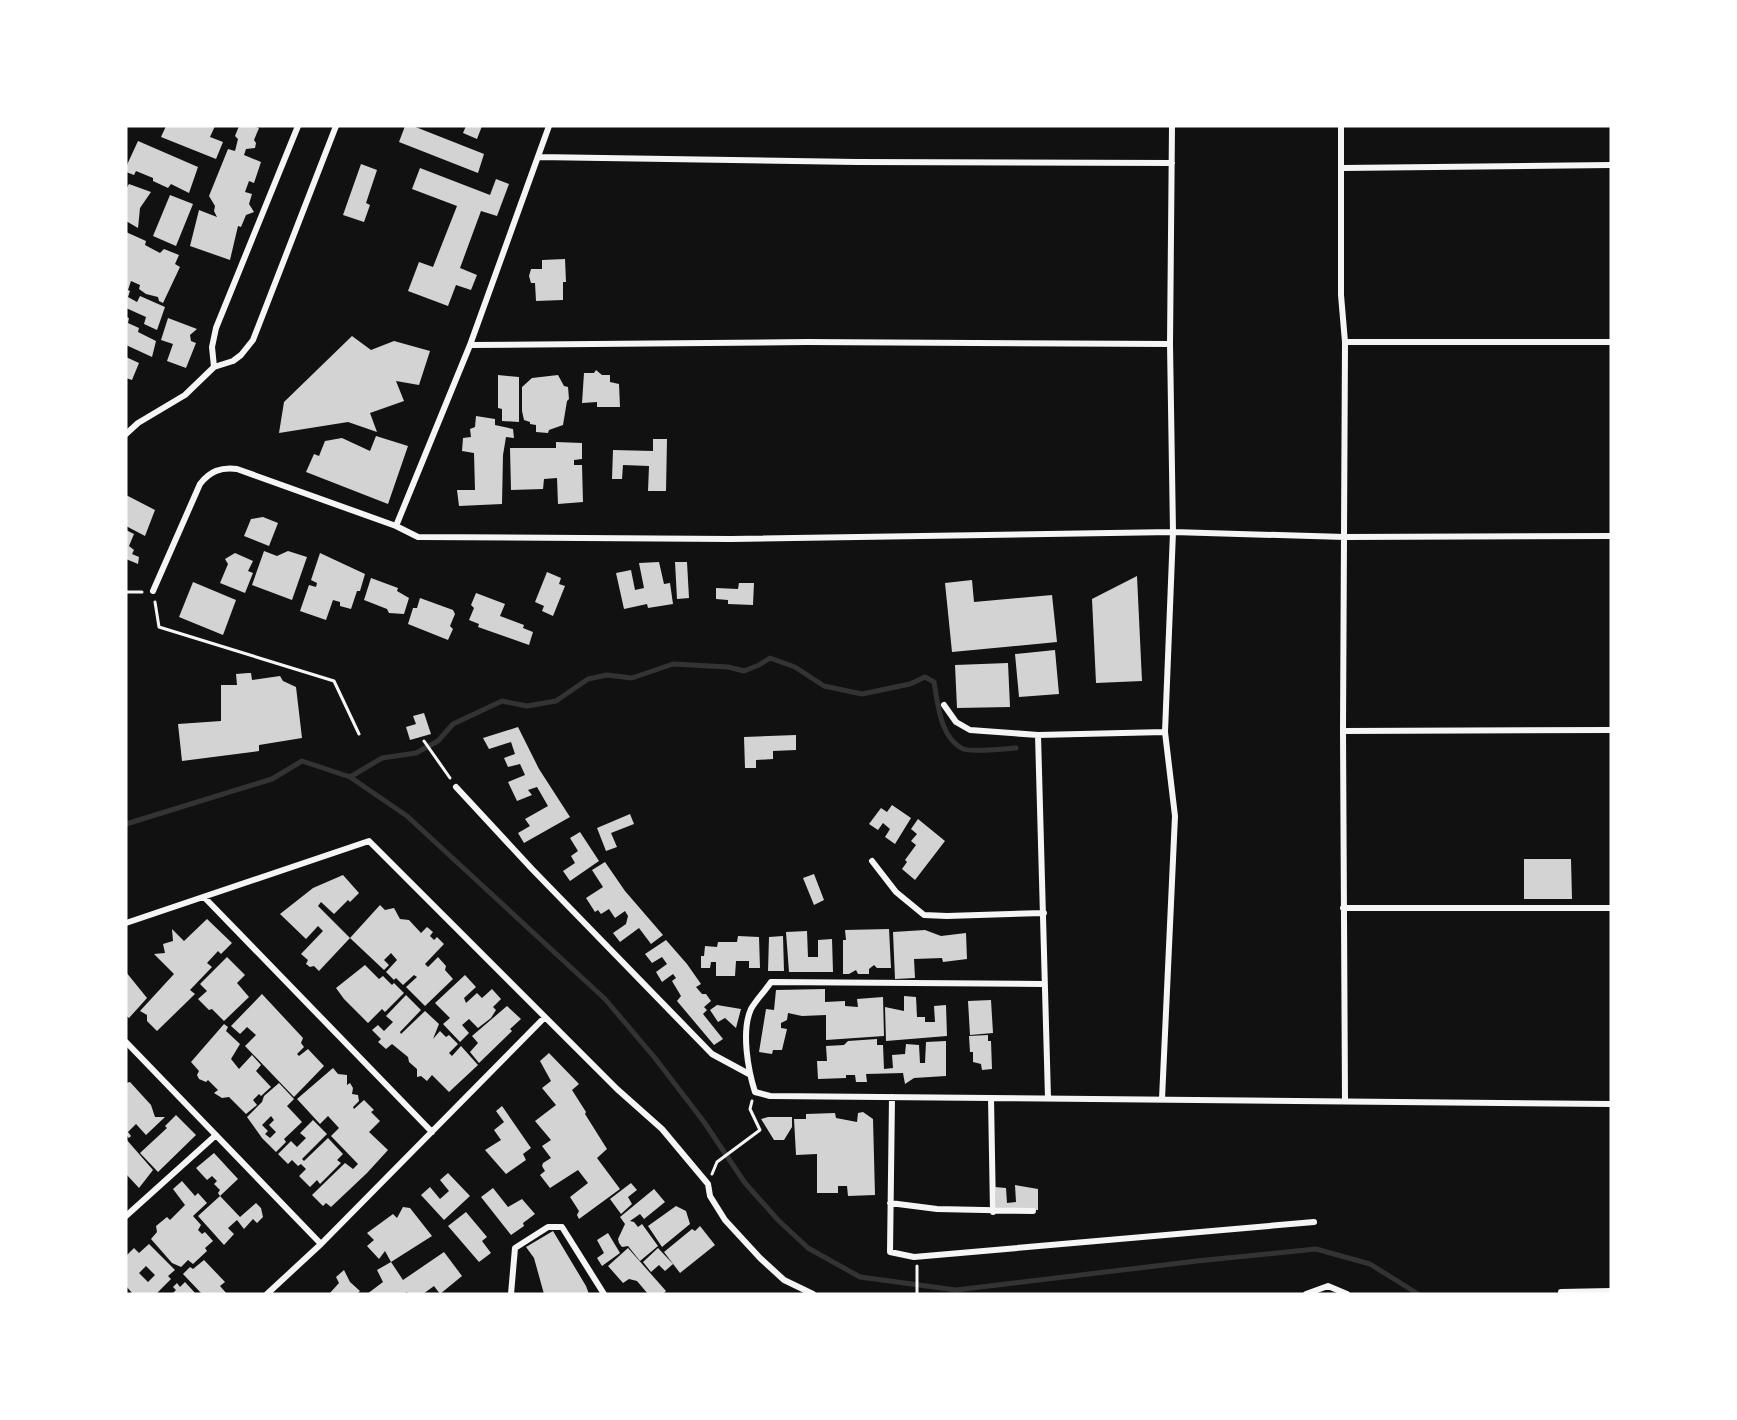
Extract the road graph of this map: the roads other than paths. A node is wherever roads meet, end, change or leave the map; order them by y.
1 (298, 126) edge
2 (336, 126) edge
3 (549, 126) edge
4 (1172, 126) edge
5 (1341, 126) edge
6 (538, 157) junction
7 (1172, 163) junction
8 (1611, 165) edge
9 (1342, 168) junction
10 (1345, 342) junction
11 (1611, 342) edge
12 (470, 345) junction
13 (1170, 345) junction
14 (214, 367) junction
15 (126, 433) edge
16 (396, 526) junction
17 (1173, 532) junction
18 (1611, 536) edge
19 (1345, 537) junction
20 (153, 591) road end
21 (944, 705) dead end
22 (1611, 730) edge
23 (1343, 731) junction
24 (1165, 732) junction
25 (1038, 735) junction
26 (456, 787) road end
27 (872, 861) dead end
28 (204, 897) junction
29 (1343, 908) junction
30 (1611, 908) edge
31 (1044, 913) junction
32 (126, 923) edge
33 (1044, 984) junction
34 (545, 1017) junction
35 (126, 1042) edge
36 (749, 1074) junction
37 (892, 1097) junction
38 (991, 1098) junction
39 (1048, 1098) junction
40 (1162, 1100) junction
41 (1345, 1101) junction
42 (1611, 1104) edge
43 (432, 1132) junction
44 (216, 1135) junction
45 (890, 1203) junction
46 (1033, 1211) dead end
47 (993, 1212) junction
48 (126, 1216) edge
49 (1314, 1221) dead end
50 (321, 1244) junction
51 (1611, 1291) edge
52 (1561, 1292) dead end
53 (601, 1293) edge
54 (267, 1294) edge
55 (511, 1294) edge
56 (813, 1294) edge
57 (1306, 1294) edge
58 (1347, 1294) edge

1 - 14 street
2 - 14 street
3 - 6 street
4 - 7 street
5 - 9 street
6 - 7 street
6 - 12 street
7 - 13 street
8 - 9 street
9 - 10 street
10 - 11 street
10 - 19 street
12 - 13 street
12 - 16 street
13 - 17 street
14 - 15 street
16 - 17 street
16 - 20 street
17 - 19 street
17 - 24 street
18 - 19 street
19 - 23 street
21 - 25 street
22 - 23 street
23 - 29 street
24 - 25 street
24 - 40 street
25 - 31 street
26 - 36 street
27 - 31 street
28 - 32 street
28 - 34 street
28 - 43 street
29 - 30 street
29 - 41 street
31 - 33 street
33 - 36 street
33 - 39 street
34 - 43 street
34 - 56 street
35 - 44 street
36 - 37 street
37 - 38 street
37 - 45 street
38 - 39 street
38 - 47 street
39 - 40 street
40 - 41 street
41 - 42 street
43 - 50 street
44 - 48 street
44 - 50 street
45 - 47 street
45 - 49 street
46 - 47 street
50 - 54 street
51 - 52 street
53 - 55 street
57 - 58 street

